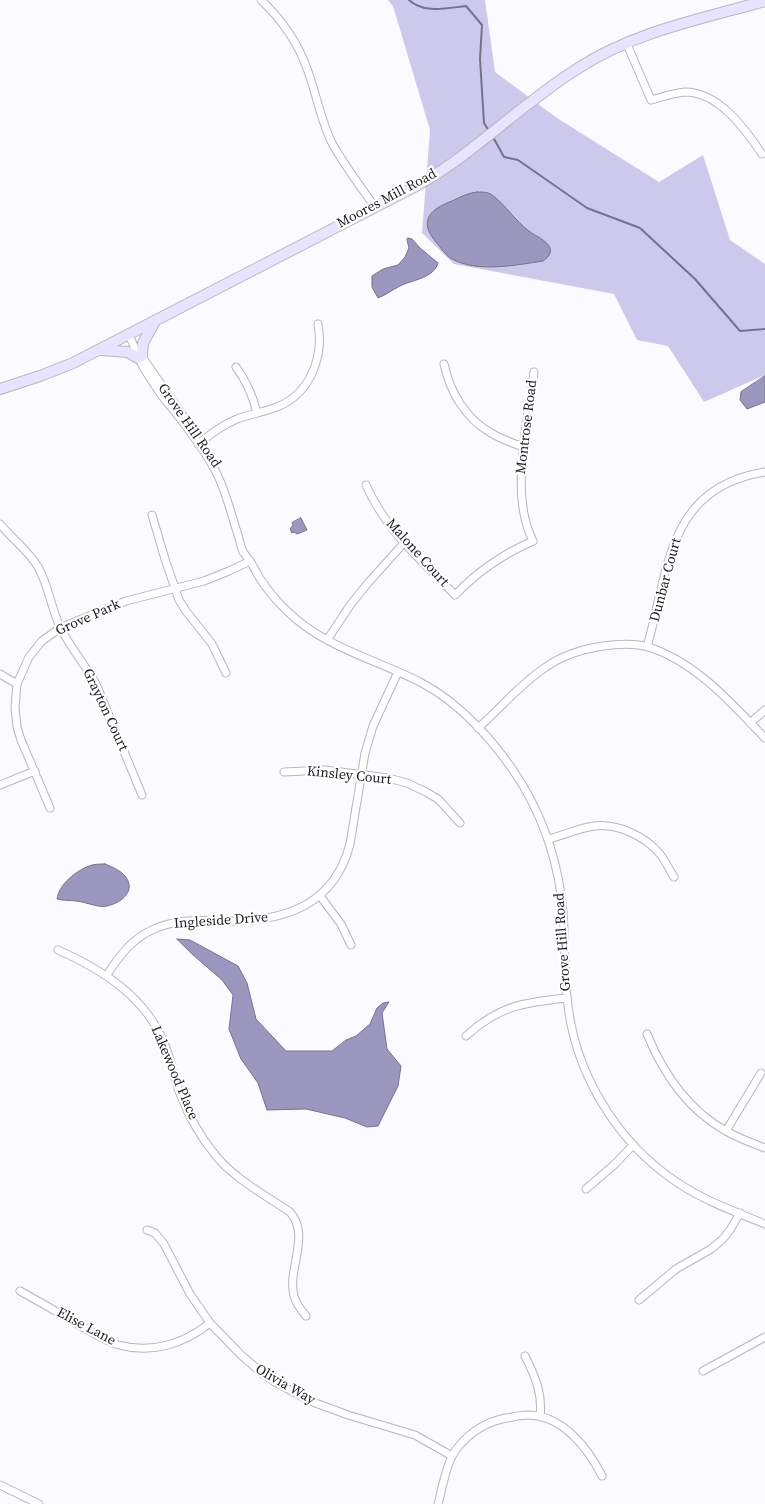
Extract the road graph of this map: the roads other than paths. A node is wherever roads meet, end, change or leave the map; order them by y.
1 (261, 0) edge
2 (765, 1) edge
3 (626, 42) junction
4 (762, 154) dead end
5 (375, 207) junction
6 (155, 321) junction
7 (318, 324) dead end
8 (129, 335) junction
9 (98, 350) junction
10 (139, 355) junction
11 (444, 364) dead end
12 (236, 367) dead end
13 (534, 372) dead end
14 (0, 389) edge
15 (257, 413) junction
16 (200, 443) junction
17 (523, 447) junction
18 (765, 472) edge
19 (366, 485) dead end
20 (152, 515) dead end
21 (0, 524) edge
22 (404, 543) junction
23 (250, 561) junction
24 (174, 589) junction
25 (455, 595) joint
26 (60, 628) junction
27 (327, 640) junction
28 (647, 647) junction
29 (398, 672) junction
30 (226, 673) dead end
31 (0, 674) edge
32 (17, 684) junction
33 (765, 710) edge
34 (750, 723) junction
35 (478, 728) junction
36 (765, 738) edge
37 (34, 771) junction
38 (284, 772) dead end
39 (361, 774) junction
40 (0, 785) edge
41 (142, 795) dead end
42 (50, 808) dead end
43 (460, 823) dead end
44 (549, 840) junction
45 (674, 877) dead end
46 (320, 896) junction
47 (351, 945) dead end
48 (58, 950) dead end
49 (107, 975) junction
50 (567, 998) junction
51 (647, 1034) dead end
52 (466, 1036) dead end
53 (761, 1072) dead end
54 (726, 1132) junction
55 (633, 1146) junction
56 (765, 1148) edge
57 (586, 1189) dead end
58 (740, 1214) junction
59 (765, 1224) edge
60 (148, 1230) dead end
61 (20, 1292) dead end
62 (639, 1300) dead end
63 (306, 1316) dead end
64 (210, 1323) junction
65 (765, 1337) edge
66 (525, 1356) dead end
67 (702, 1371) dead end
68 (540, 1417) junction
69 (452, 1456) junction
70 (602, 1476) dead end
71 (0, 1485) edge
72 (39, 1504) edge
73 (438, 1504) edge

1 - 5 street
2 - 3 street, Moores Mill Road
3 - 4 street
3 - 5 street, Moores Mill Road
5 - 6 street, Moores Mill Road
6 - 8 street, Moores Mill Road
6 - 10 street
7 - 15 street
8 - 9 street, Moores Mill Road
8 - 10 street, Grove Hill Road
9 - 10 street
9 - 14 street, Moores Mill Road
10 - 16 street, Grove Hill Road
11 - 17 street
12 - 15 street
13 - 17 street, Montrose Road
15 - 16 street
16 - 23 street, Grove Hill Road
17 - 25 street, Montrose Road
18 - 28 street, Dunbar Court
19 - 22 street, Malone Court
20 - 24 street
21 - 26 street, Grayton Court
22 - 25 street, Malone Court
22 - 27 street
23 - 24 street, Grove Park
23 - 27 street, Grove Hill Road
24 - 26 street, Grove Park
24 - 30 street
26 - 32 street, Grove Park
26 - 41 street, Grayton Court
27 - 29 street, Grove Hill Road
28 - 34 street
28 - 35 street
29 - 35 street, Grove Hill Road
29 - 39 street, Ingleside Drive
31 - 32 street
32 - 37 street, Grove Park
33 - 34 street
34 - 36 street
35 - 44 street, Grove Hill Road
37 - 40 street
37 - 42 street, Grove Park
38 - 39 street, Kinsley Court
39 - 43 street, Kinsley Court
39 - 46 street, Ingleside Drive
44 - 45 street
44 - 50 street, Grove Hill Road
46 - 47 street
46 - 49 street, Ingleside Drive
48 - 49 street, Lakewood Place
49 - 63 street, Lakewood Place
50 - 52 street
50 - 55 street, Grove Hill Road
51 - 54 street
53 - 54 street
54 - 56 street
55 - 57 street
55 - 58 street, Grove Hill Road
58 - 59 street, Grove Hill Road
58 - 62 street
60 - 64 street, Olivia Way
61 - 64 street, Elise Lane
64 - 69 street, Olivia Way
65 - 67 street
66 - 68 street
68 - 69 street
68 - 70 street
69 - 73 street
71 - 72 street

